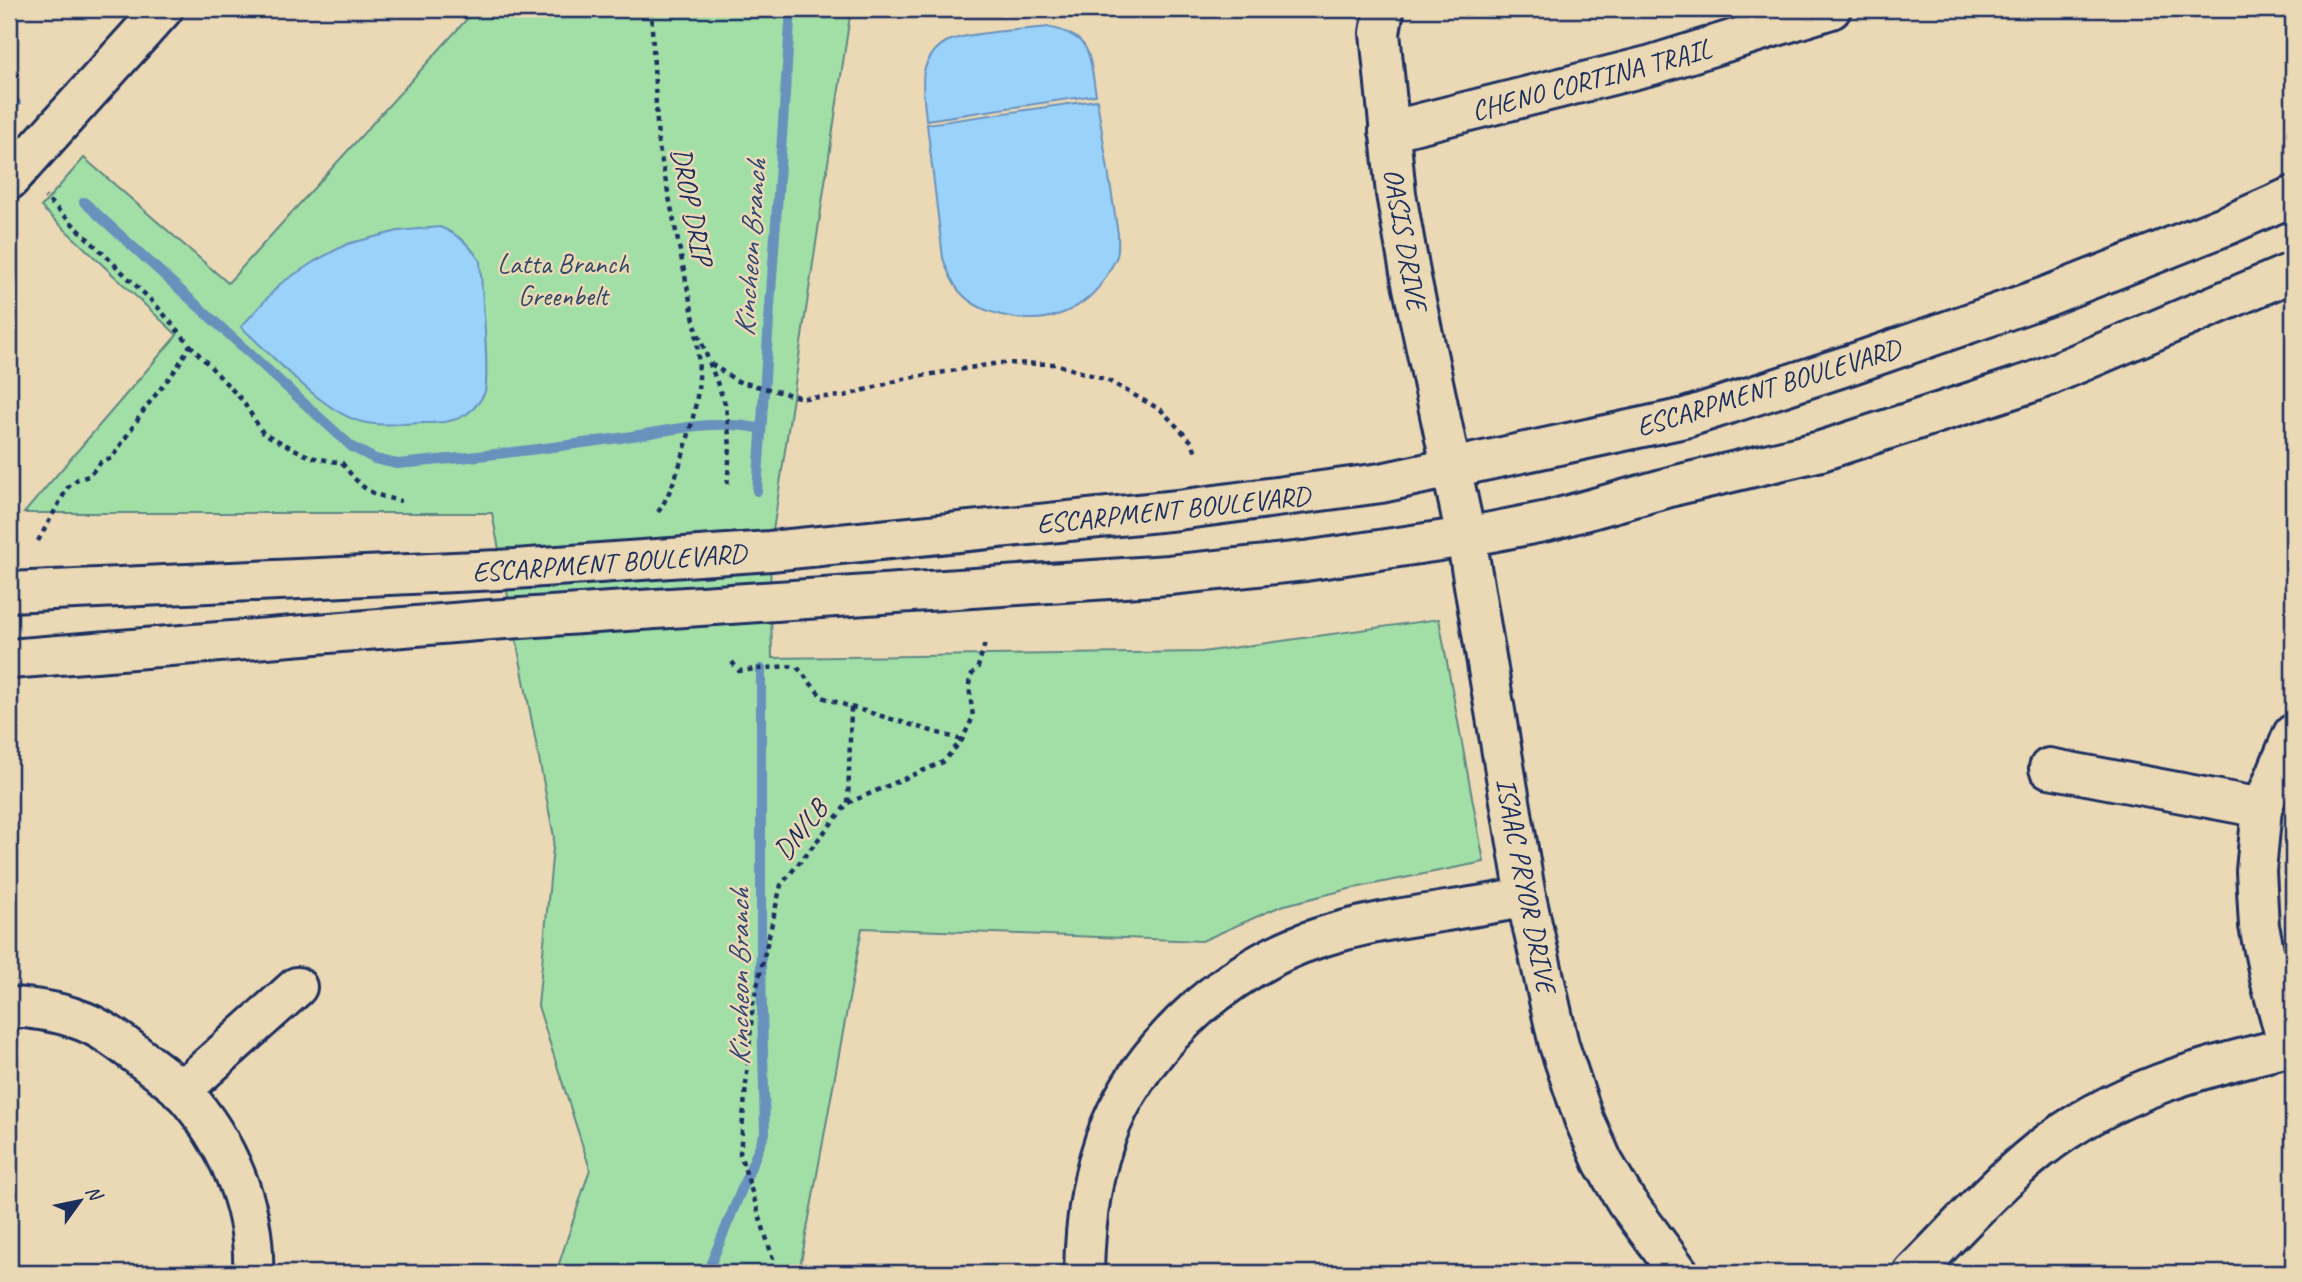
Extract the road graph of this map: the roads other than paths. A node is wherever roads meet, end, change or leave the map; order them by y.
1 (163, 9) edge
2 (1384, 9) edge
3 (1831, 9) edge
4 (1389, 131) junction
5 (25, 187) edge
6 (2293, 196) edge
7 (2293, 272) edge
8 (1452, 467) junction
9 (1466, 537) junction
10 (9, 592) edge
11 (9, 659) edge
12 (2293, 734) edge
13 (2049, 768) dead end
14 (2262, 808) junction
15 (1526, 897) junction
16 (297, 987) dead end
17 (9, 1007) edge
18 (2291, 1046) edge
19 (181, 1091) junction
20 (253, 1273) edge
21 (1084, 1273) edge
22 (1679, 1273) edge
23 (1913, 1273) edge

1 - 5 main road
2 - 4 main road, OASIS DRIVE
3 - 4 main road, CHENO CORTINA TRAIL
4 - 8 main road, OASIS DRIVE
6 - 8 main road, ESCARPMENT BOULEVARD
7 - 9 main road, ESCARPMENT BOULEVARD
8 - 9 main road, ISAAC PRYOR DRIVE
8 - 10 main road, ESCARPMENT BOULEVARD
9 - 11 main road, ESCARPMENT BOULEVARD
9 - 15 main road, ISAAC PRYOR DRIVE
12 - 14 main road
13 - 14 main road
14 - 18 main road
15 - 21 main road
15 - 22 main road, ISAAC PRYOR DRIVE
16 - 19 main road
17 - 19 main road
18 - 23 main road
19 - 20 main road

